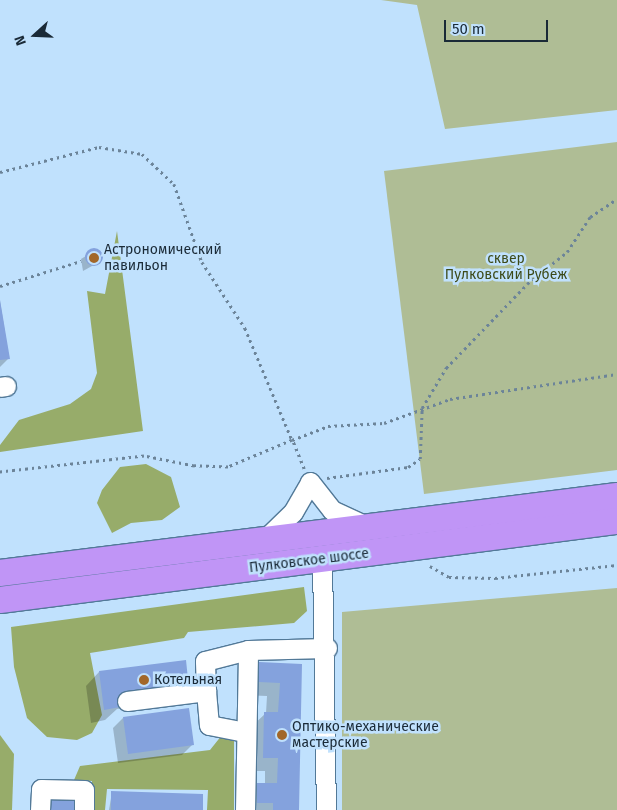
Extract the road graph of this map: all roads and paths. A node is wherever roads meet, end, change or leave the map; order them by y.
1 (0, 172) edge
2 (617, 199) edge
3 (81, 261) dead end
4 (0, 286) edge
5 (617, 374) edge
6 (422, 408) junction
7 (292, 440) junction
8 (0, 472) edge
9 (315, 481) junction
10 (617, 496) edge
11 (617, 521) edge
12 (370, 528) junction
13 (261, 543) junction
14 (425, 565) dead end
15 (617, 565) edge
16 (323, 571) junction
17 (0, 573) edge
18 (0, 600) edge
19 (326, 648) junction
20 (248, 650) junction
21 (206, 691) junction
22 (127, 701) dead end
23 (244, 732) junction
24 (40, 810) edge
25 (84, 810) edge
26 (245, 810) edge
27 (326, 810) edge

1 - 7 path
2 - 6 path
3 - 4 path
5 - 6 path
6 - 7 path
6 - 9 path
7 - 8 path
7 - 9 path
9 - 12 lane
9 - 13 lane
10 - 12 highway, Пулковское шоссе
11 - 16 highway, Пулковское шоссе
12 - 13 highway, Пулковское шоссе
13 - 17 highway, Пулковское шоссе
14 - 15 path
16 - 18 highway, Пулковское шоссе
16 - 19 lane
19 - 20 lane
19 - 27 lane
20 - 21 lane
20 - 23 lane
21 - 22 lane
21 - 23 lane
23 - 26 lane
24 - 25 lane

